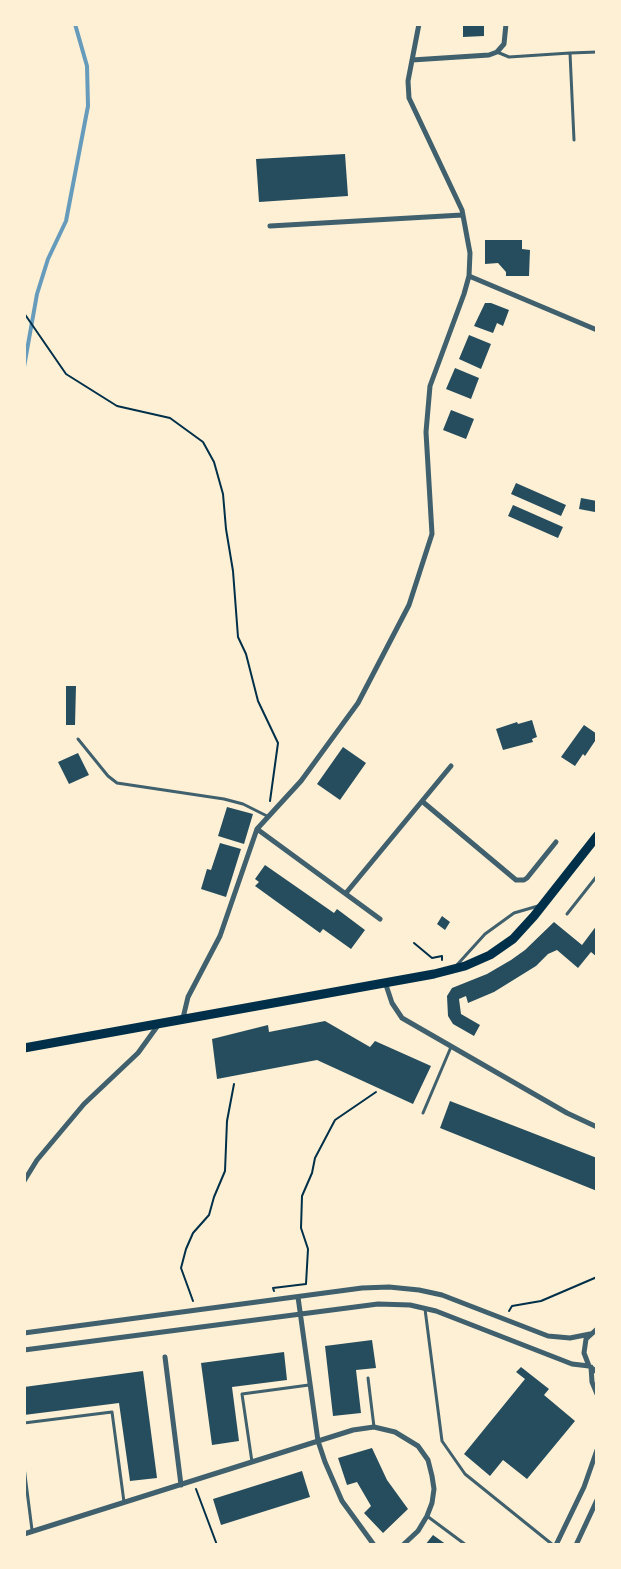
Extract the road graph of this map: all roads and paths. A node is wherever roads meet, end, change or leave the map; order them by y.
1 (419, 24) edge
2 (506, 24) edge
3 (497, 52) junction
4 (597, 52) edge
5 (570, 54) junction
6 (412, 60) junction
7 (574, 140) dead end
8 (462, 215) junction
9 (270, 226) dead end
10 (469, 276) junction
11 (24, 313) edge
12 (597, 330) edge
13 (78, 739) dead end
14 (451, 766) dead end
15 (423, 802) junction
16 (268, 816) junction
17 (257, 829) junction
18 (597, 836) edge
19 (556, 842) dead end
20 (597, 876) edge
21 (346, 893) junction
22 (543, 905) junction
23 (567, 914) dead end
24 (380, 919) dead end
25 (414, 943) dead end
26 (449, 970) junction
27 (385, 982) junction
28 (183, 1018) junction
29 (160, 1022) junction
30 (451, 1047) junction
31 (24, 1048) edge
32 (234, 1084) dead end
33 (376, 1092) dead end
34 (423, 1113) dead end
35 (596, 1127) edge
36 (24, 1181) edge
37 (597, 1277) edge
38 (306, 1284) dead end
39 (298, 1296) junction
40 (425, 1308) junction
41 (197, 1310) junction
42 (300, 1313) junction
43 (506, 1319) junction
44 (597, 1329) edge
45 (24, 1333) edge
46 (590, 1334) junction
47 (24, 1350) edge
48 (165, 1357) dead end
49 (590, 1366) junction
50 (597, 1372) edge
51 (368, 1378) dead end
52 (309, 1385) junction
53 (597, 1394) edge
54 (24, 1423) edge
55 (374, 1427) junction
56 (318, 1441) junction
57 (597, 1450) edge
58 (252, 1462) junction
59 (24, 1467) edge
60 (193, 1481) junction
61 (181, 1485) junction
62 (597, 1500) edge
63 (124, 1503) junction
64 (427, 1516) junction
65 (33, 1531) junction
66 (24, 1534) edge
67 (217, 1545) edge
68 (374, 1545) edge
69 (403, 1545) edge
70 (466, 1545) edge
71 (555, 1545) edge
72 (576, 1545) edge

1 - 6 street
2 - 3 street
3 - 5 lane
3 - 6 street
4 - 5 lane
5 - 7 lane
6 - 8 street
8 - 9 street
8 - 10 street
10 - 12 street
10 - 16 street
11 - 16 path
13 - 16 lane
14 - 15 street
15 - 19 street
15 - 21 street
16 - 17 street
17 - 21 street
17 - 28 street
18 - 22 main road
20 - 23 lane
21 - 24 street
22 - 26 lane
22 - 26 main road
25 - 26 path
26 - 27 main road
27 - 28 main road
27 - 30 street
28 - 29 main road
29 - 31 main road
29 - 36 street
30 - 34 lane
30 - 35 street
32 - 41 path
33 - 38 path
37 - 43 path
39 - 41 street
39 - 42 street
39 - 43 street
40 - 42 street
40 - 49 street
40 - 71 lane
41 - 45 street
42 - 47 street
42 - 52 street
43 - 46 street
44 - 46 street
46 - 49 street
48 - 61 street
49 - 50 street
49 - 53 street
51 - 55 lane
52 - 56 street
52 - 58 lane
54 - 63 lane
55 - 56 street
55 - 64 street
56 - 58 street
56 - 68 street
57 - 71 street
58 - 60 street
59 - 65 lane
60 - 61 street
60 - 67 path
61 - 63 street
62 - 72 street
63 - 65 street
64 - 69 street
64 - 70 lane
65 - 66 street

